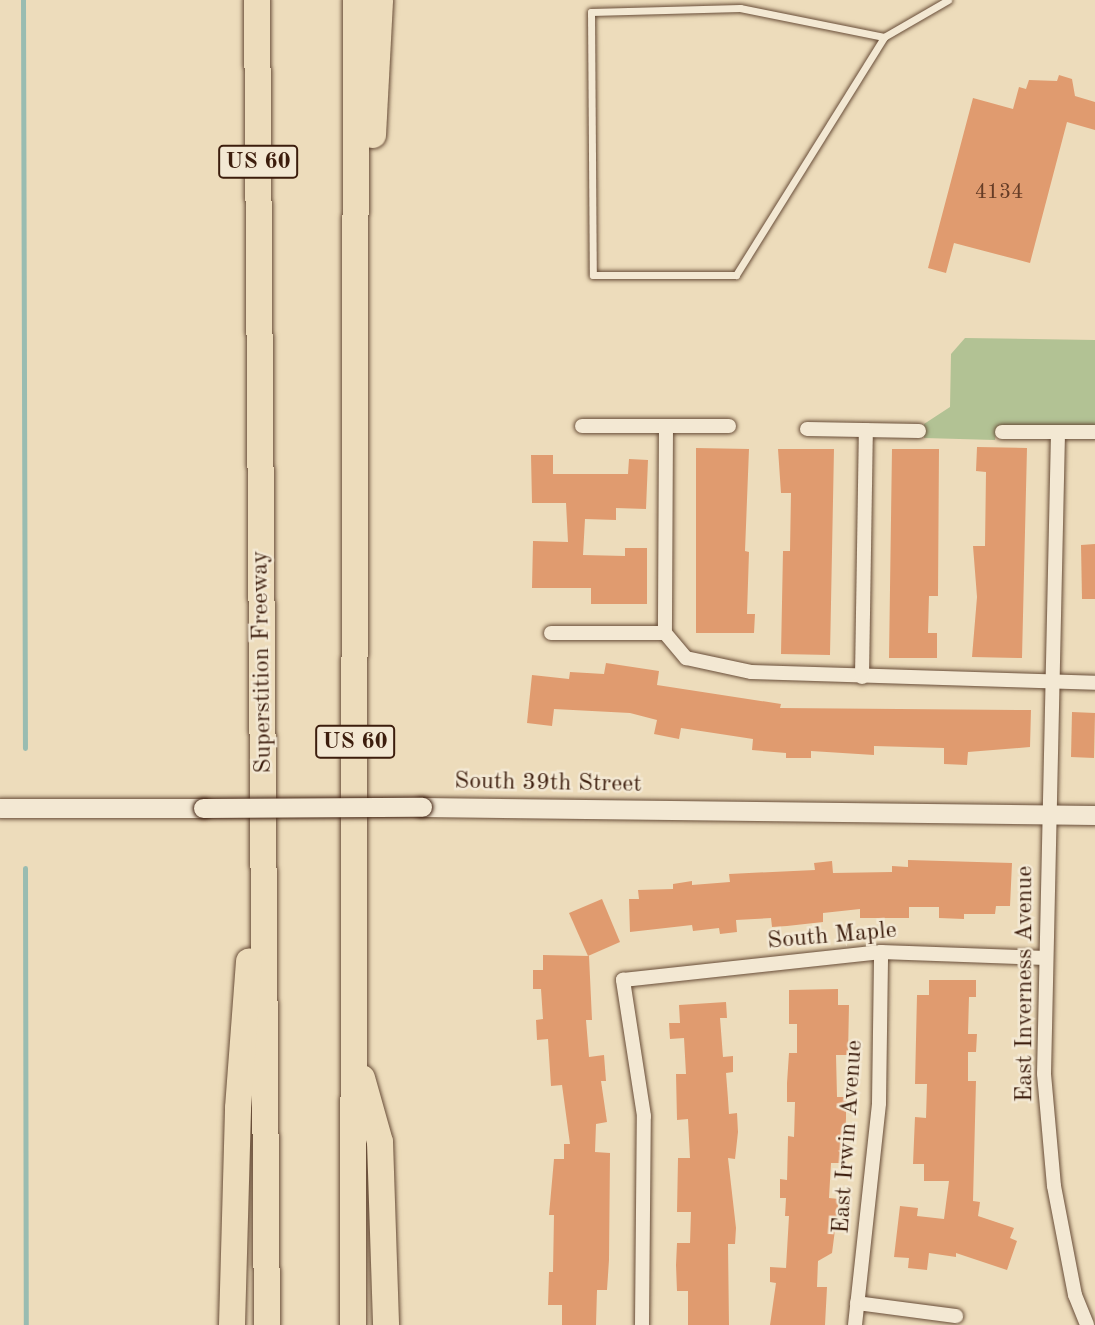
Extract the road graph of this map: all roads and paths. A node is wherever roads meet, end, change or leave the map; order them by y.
1 (257, 0) edge
2 (356, 0) edge
3 (380, 0) edge
4 (948, 0) edge
5 (884, 37) junction
6 (360, 324) junction
7 (582, 426) dead end
8 (729, 426) dead end
9 (666, 427) junction
10 (807, 429) dead end
11 (866, 430) junction
12 (919, 431) dead end
13 (1002, 432) dead end
14 (1095, 432) edge
15 (1058, 433) junction
16 (665, 632) junction
17 (551, 634) dead end
18 (862, 677) junction
19 (1052, 681) junction
20 (1095, 683) edge
21 (264, 767) junction
22 (0, 808) edge
23 (1051, 813) junction
24 (1095, 815) edge
25 (881, 952) junction
26 (1046, 958) junction
27 (353, 1046) junction
28 (857, 1303) junction
29 (956, 1316) dead end
30 (232, 1325) edge
31 (267, 1325) edge
32 (353, 1325) edge
33 (386, 1325) edge
34 (642, 1325) edge
35 (855, 1325) edge
36 (1087, 1325) edge

1 - 21 highway, Superstition Freeway / US 60
2 - 6 highway
3 - 6 highway
4 - 5 lane
5 - 5 lane
6 - 27 highway, US 60
7 - 9 street
8 - 9 street
9 - 16 street
10 - 11 street
11 - 12 street
11 - 18 street
13 - 15 street
14 - 15 street
15 - 19 street, East Inverness Avenue
16 - 17 street
16 - 18 street
18 - 19 street
19 - 20 street
19 - 23 street, East Inverness Avenue
21 - 30 highway
21 - 31 highway, Superstition Freeway / US 60
22 - 23 street, South 39th Street, bridge
23 - 24 street, South 39th Street
23 - 26 street, East Inverness Avenue
25 - 26 street, South Maple
25 - 28 street, East Irwin Avenue
25 - 34 street, South Maple
26 - 36 street, East Inverness Avenue
27 - 32 highway, US 60
27 - 33 highway
28 - 29 street
28 - 35 street, East Irwin Avenue

